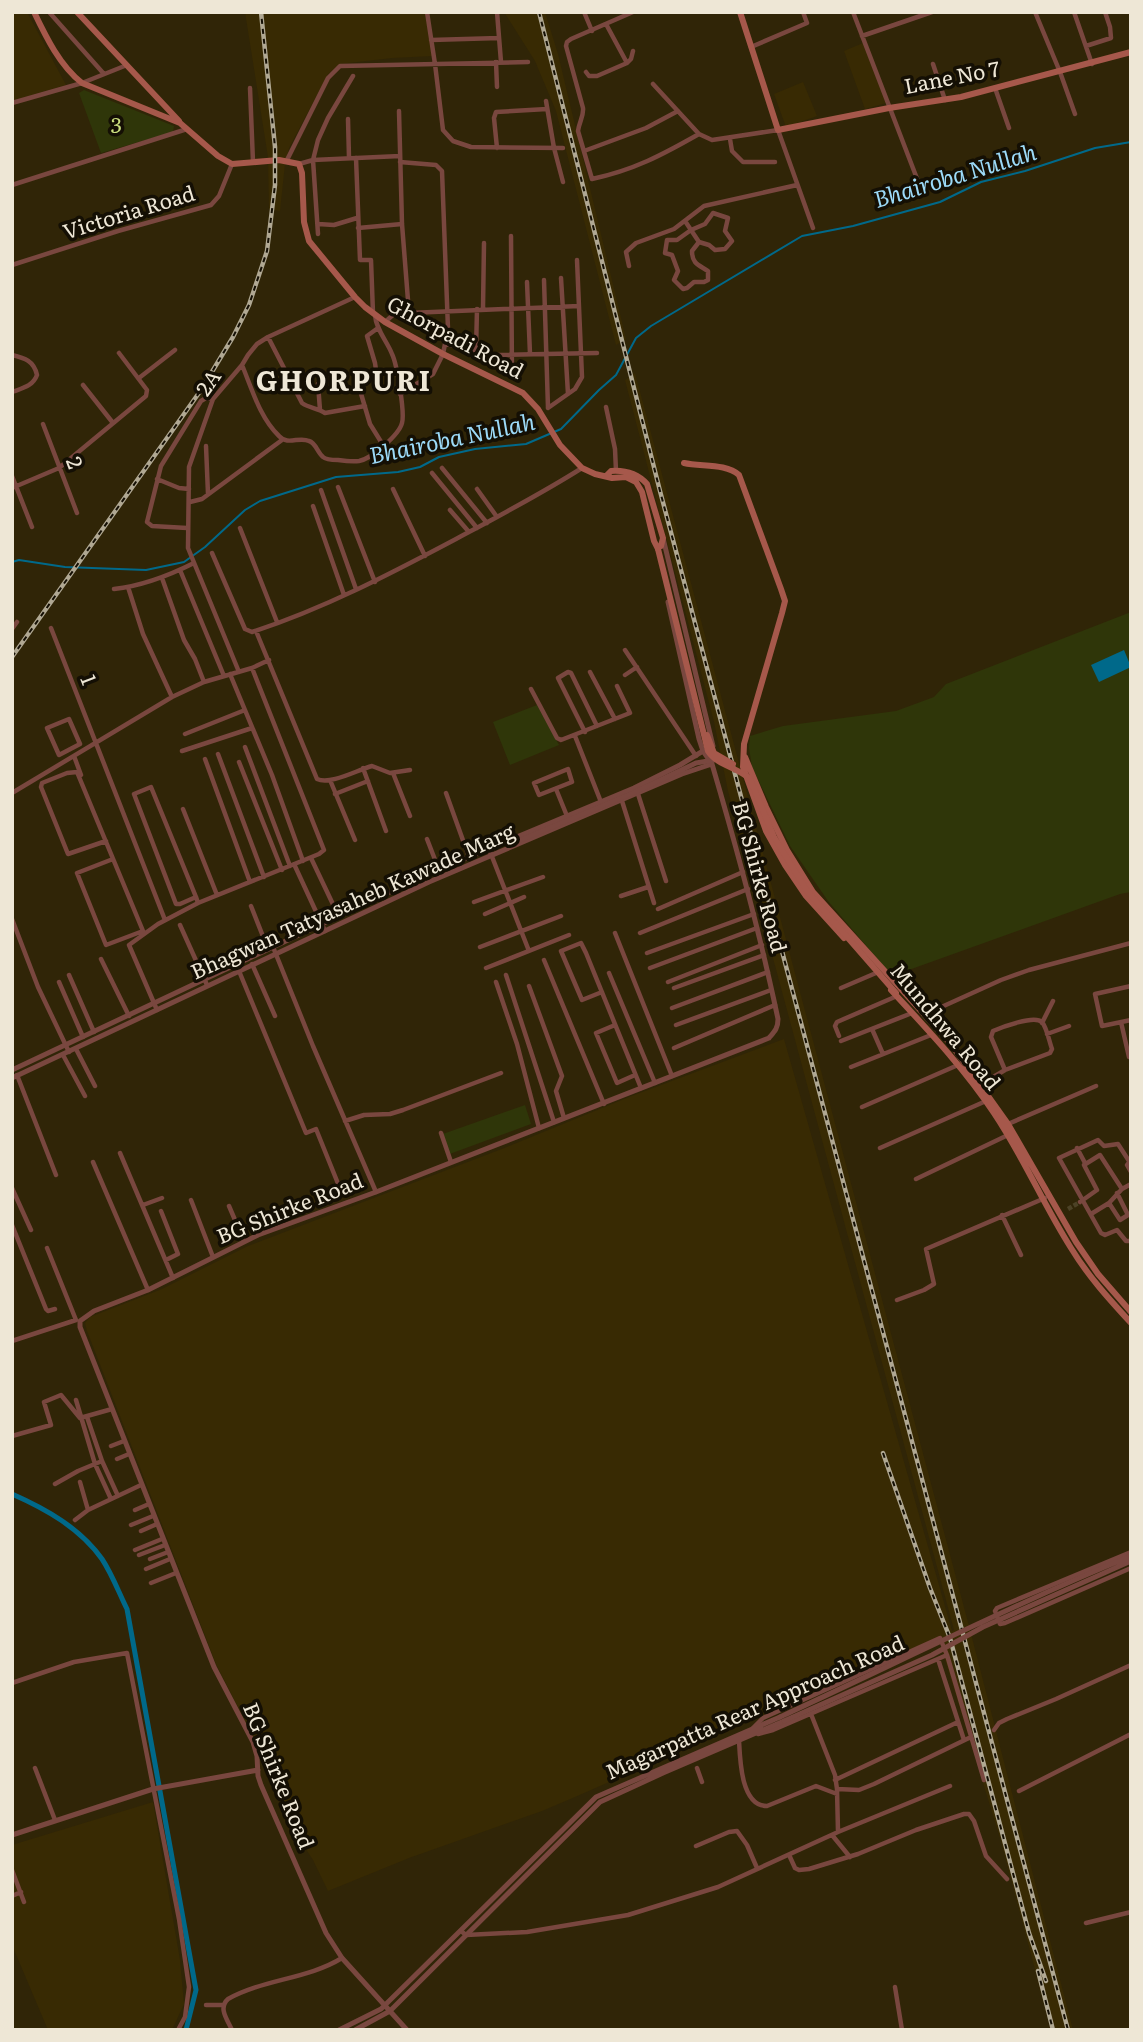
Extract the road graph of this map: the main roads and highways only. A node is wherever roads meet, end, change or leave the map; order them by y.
1 (34, 12) edge
2 (77, 12) edge
3 (740, 12) edge
4 (1131, 52) edge
5 (180, 123) junction
6 (684, 463) dead end
7 (607, 475) junction
8 (638, 480) junction
9 (661, 544) junction
10 (743, 753) junction
11 (898, 993) junction
12 (919, 1006) junction
13 (1046, 1198) junction
14 (1095, 1277) junction
15 (1131, 1312) edge
16 (1131, 1323) edge

1 - 5 main road
2 - 5 main road
3 - 4 main road, Lane No 7
5 - 7 main road, Ghorpadi Road
6 - 10 main road, Mundhwa Road
7 - 8 main road
7 - 8 main road
8 - 9 main road
8 - 9 main road
9 - 11 main road, bridge
9 - 11 main road, bridge
10 - 11 main road, Mundhwa Road
10 - 12 main road, Mundhwa Road
11 - 12 main road
11 - 13 main road, Mundhwa Road
12 - 13 main road, Mundhwa Road
13 - 14 main road, Mundhwa Road
13 - 14 main road, Mundhwa Road
14 - 15 main road, Mundhwa Road
14 - 16 main road, Mundhwa Road

